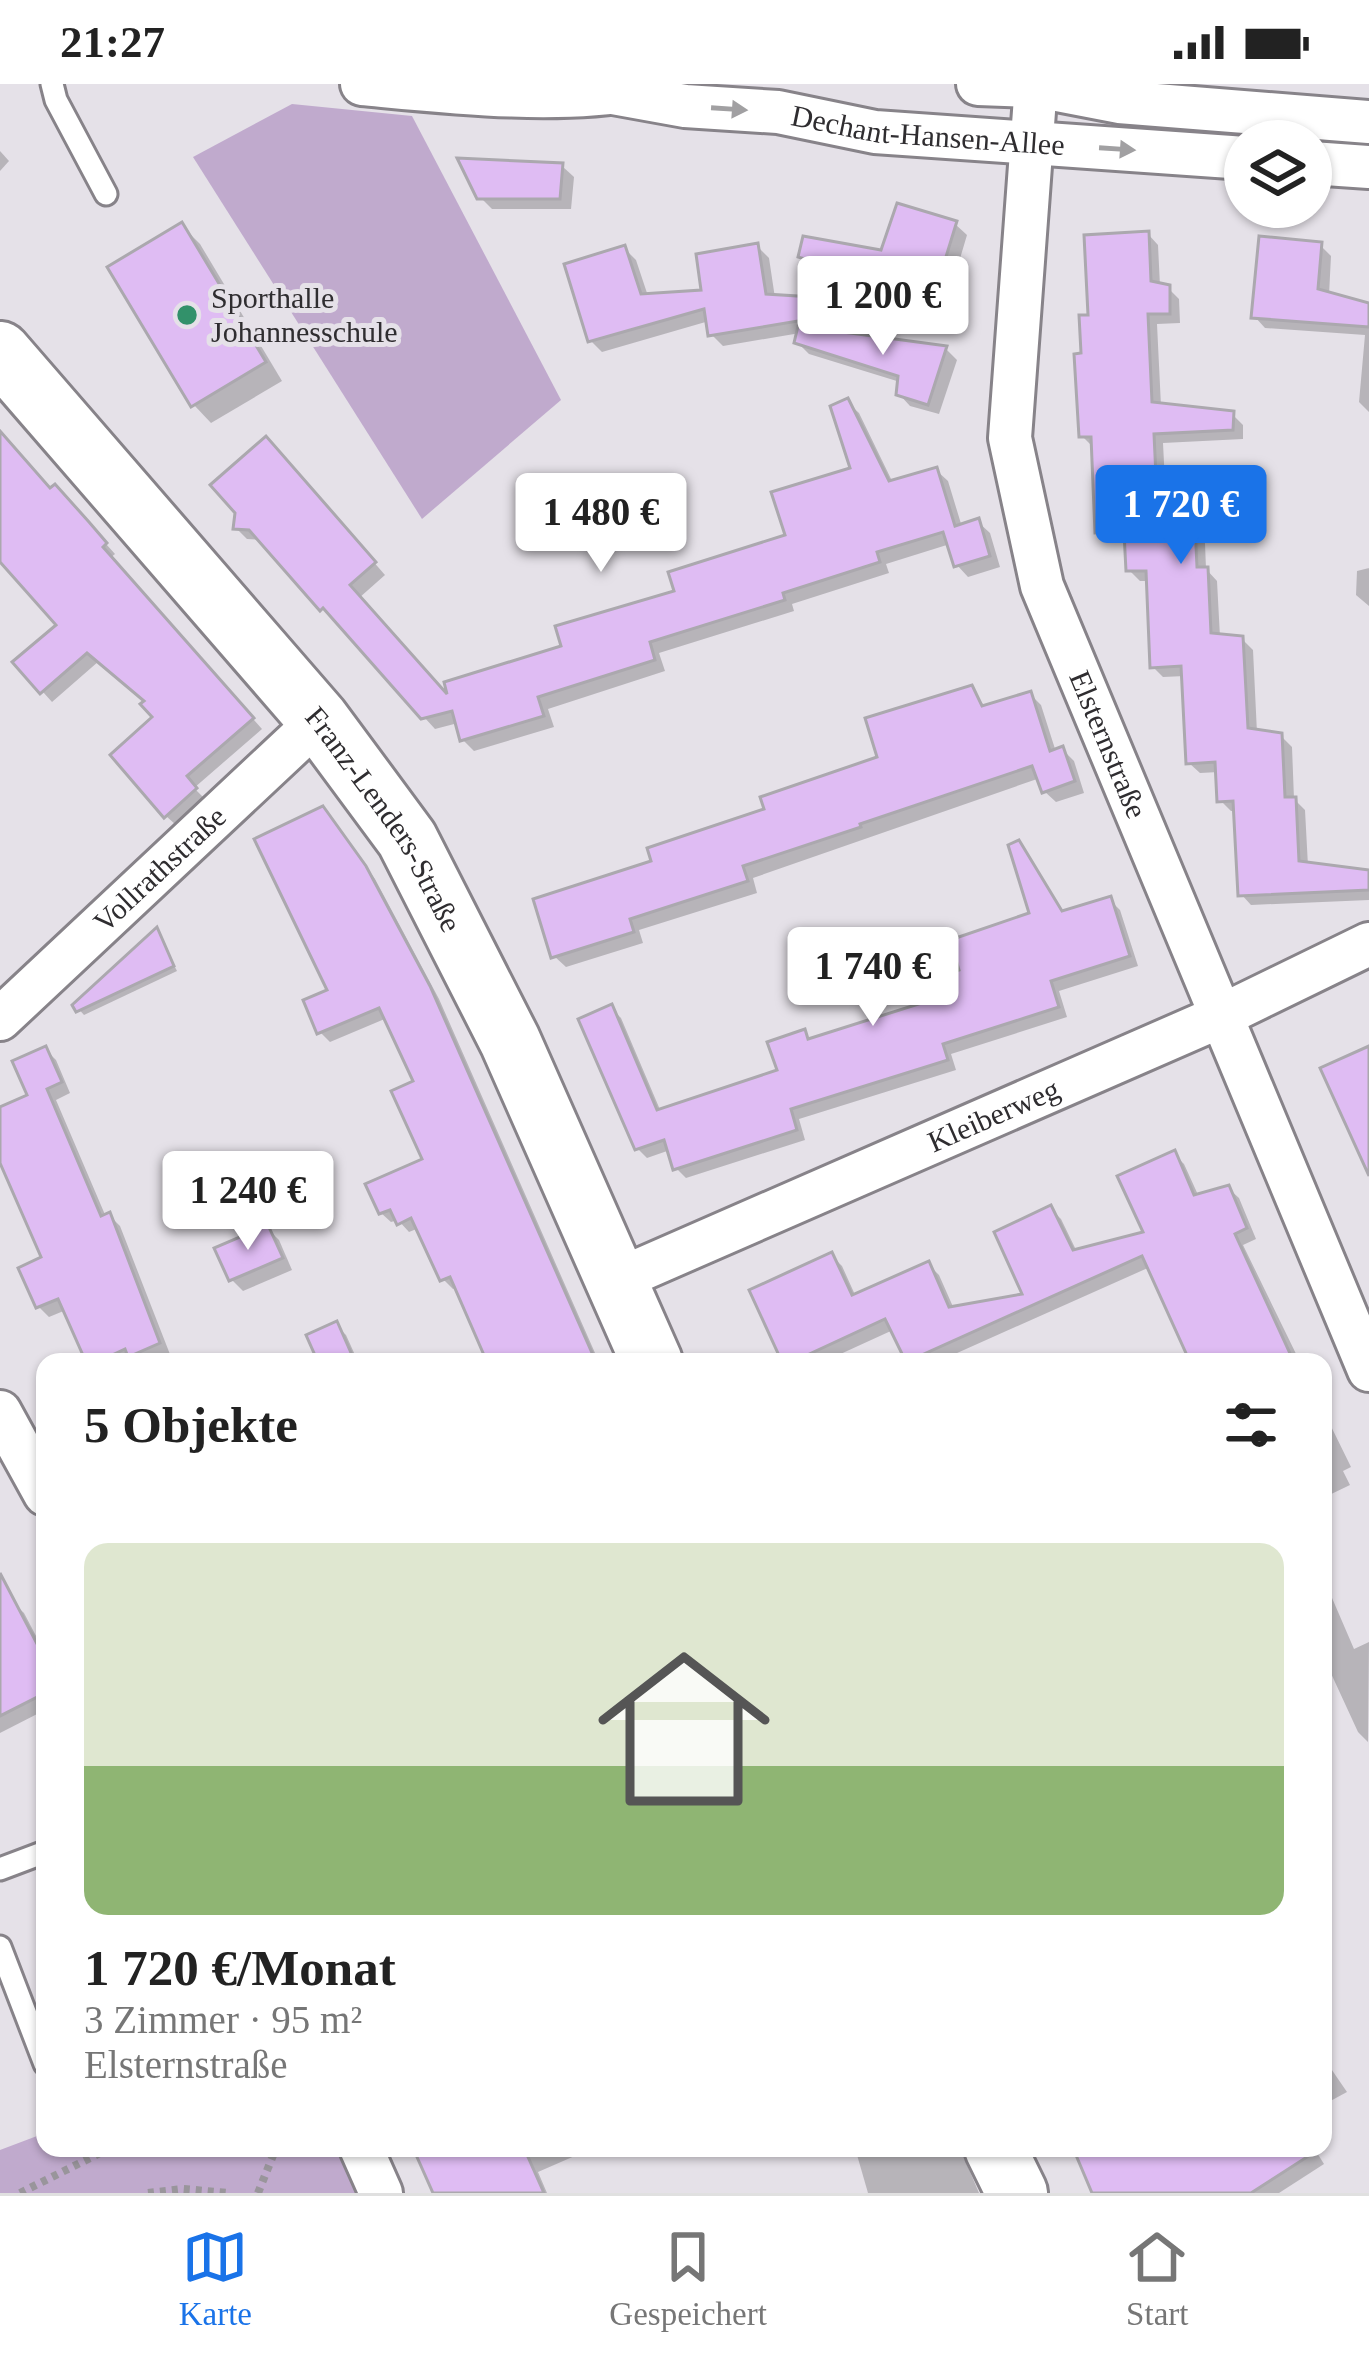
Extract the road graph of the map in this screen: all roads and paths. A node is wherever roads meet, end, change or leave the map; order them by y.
1 (52, 84) edge
2 (362, 84) edge
3 (663, 84) edge
4 (978, 84) edge
5 (1036, 85) edge
6 (614, 93) junction
7 (1369, 122) edge
8 (1032, 143) junction
9 (1224, 157) edge
10 (1332, 164) edge
11 (1369, 167) edge
12 (106, 194) dead end
13 (0, 352) edge
14 (319, 720) junction
15 (1369, 944) edge
16 (1219, 1017) junction
17 (0, 1019) edge
18 (617, 1280) junction
19 (648, 1353) edge
20 (1369, 1370) edge
21 (0, 1412) edge
22 (36, 1478) edge
23 (36, 1855) edge
24 (0, 1869) edge
25 (0, 1947) edge
26 (36, 2041) edge
27 (92, 2157) edge
28 (271, 2157) edge
29 (365, 2157) edge
30 (1000, 2157) edge
31 (20, 2193) edge
32 (148, 2193) edge
33 (229, 2193) edge
34 (258, 2193) edge
35 (382, 2193) edge
36 (1018, 2193) edge

1 - 12 lane
2 - 6 street, Dechant-Hansen-Allee
3 - 6 street, Dechant-Hansen-Allee
4 - 5 street, Dechant-Hansen-Allee
5 - 7 street, Dechant-Hansen-Allee
5 - 8 street, Elsternstraße
6 -> 8 street, Dechant-Hansen-Allee
8 -> 9 street, Dechant-Hansen-Allee
8 - 16 street, Elsternstraße
10 - 11 street
13 - 14 street, Franz-Lenders-Straße
14 - 17 street, Vollrathstraße
14 - 18 street, Franz-Lenders-Straße
15 - 16 street, Kleiberweg
16 - 18 street, Kleiberweg
16 - 20 street, Elsternstraße
18 - 19 street, Franz-Lenders-Straße
21 - 22 street
23 - 24 lane
25 - 26 lane
27 - 31 path
28 - 34 path
29 - 35 street
30 - 36 street
32 - 33 path

